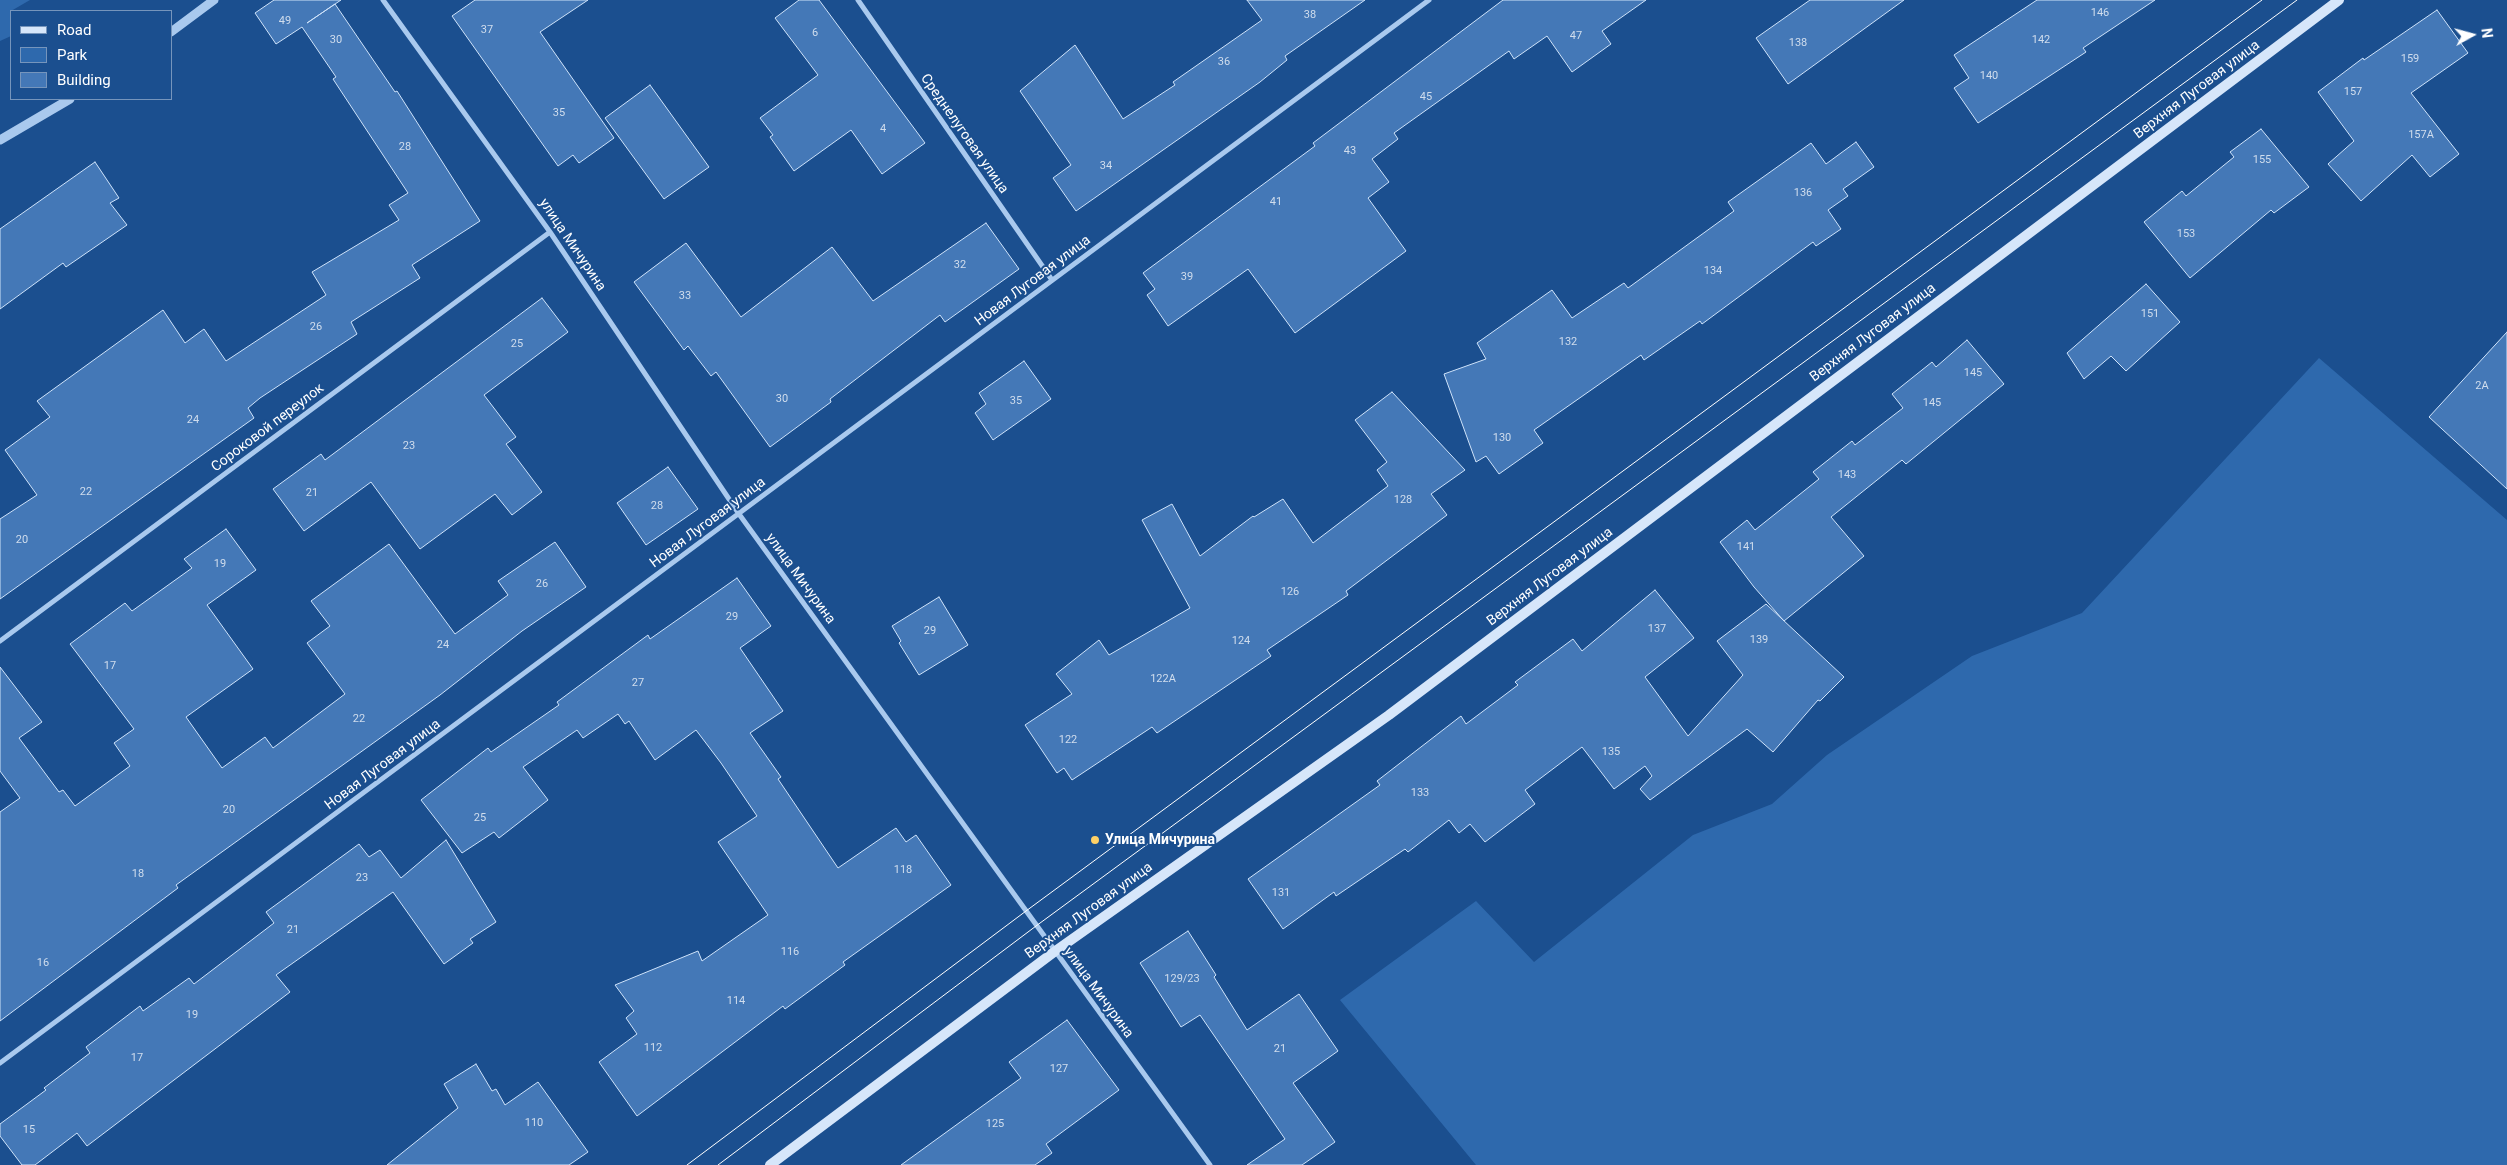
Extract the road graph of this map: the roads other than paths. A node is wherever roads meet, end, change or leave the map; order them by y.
1 (214, 0) edge
2 (383, 0) edge
3 (858, 0) edge
4 (1429, 0) edge
5 (2338, 0) edge
6 (172, 31) edge
7 (68, 100) edge
8 (0, 140) edge
9 (550, 232) junction
10 (1052, 280) junction
11 (739, 514) junction
12 (0, 641) edge
13 (1054, 952) junction
14 (0, 1063) edge
15 (770, 1165) edge
16 (1210, 1165) edge

1 - 6 street
2 - 9 street, улица Мичурина
3 - 10 street, Среднелуговая улица
4 - 10 street, Новая Луговая улица
5 - 13 main road, Верхняя Луговая улица
7 - 8 street
9 - 11 street, улица Мичурина
9 - 12 street, Сороковой переулок
10 - 11 street, Новая Луговая улица
11 - 13 street, улица Мичурина
11 - 14 street, Новая Луговая улица
13 - 15 main road, Верхняя Луговая улица
13 - 16 street, улица Мичурина

